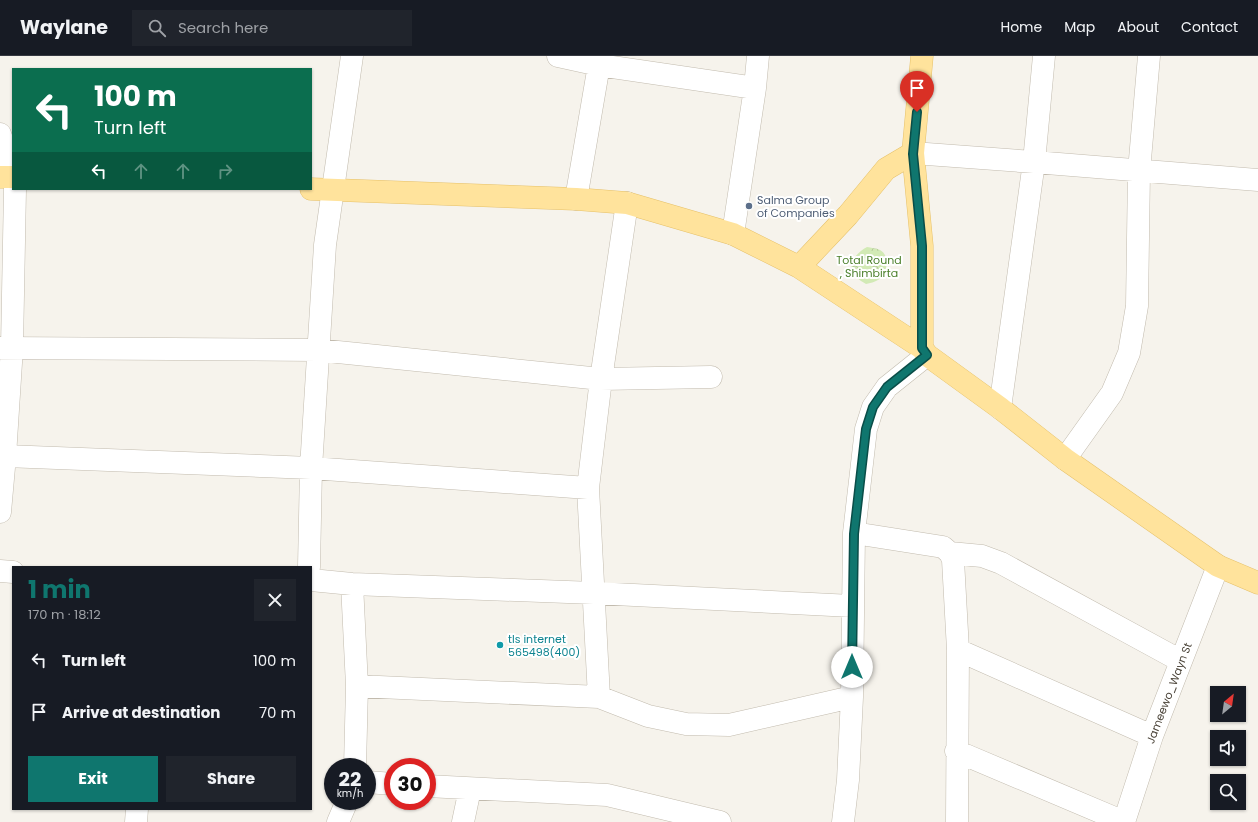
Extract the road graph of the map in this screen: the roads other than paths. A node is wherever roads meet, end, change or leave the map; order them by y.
1 (352, 56) edge
2 (558, 56) edge
3 (758, 56) edge
4 (922, 56) edge
5 (1044, 56) edge
6 (1149, 56) edge
7 (598, 61) edge
8 (755, 88) junction
9 (0, 134) edge
10 (913, 154) junction
11 (1034, 162) junction
12 (12, 168) edge
13 (1139, 171) junction
14 (0, 177) edge
15 (12, 177) edge
16 (1258, 180) edge
17 (321, 189) edge
18 (15, 190) edge
19 (576, 199) junction
20 (627, 204) junction
21 (733, 234) junction
22 (800, 267) junction
23 (6, 348) edge
24 (318, 350) junction
25 (924, 352) junction
26 (711, 377) dead end
27 (601, 379) junction
28 (1000, 408) junction
29 (5, 456) junction
30 (1065, 459) junction
31 (311, 468) junction
32 (588, 488) junction
33 (0, 512) edge
34 (854, 534) junction
35 (950, 553) junction
36 (309, 566) edge
37 (1218, 566) junction
38 (0, 571) edge
39 (12, 572) edge
40 (312, 580) edge
41 (1258, 583) edge
42 (352, 584) junction
43 (594, 594) junction
44 (852, 606) junction
45 (958, 650) junction
46 (1181, 662) junction
47 (357, 686) junction
48 (599, 697) junction
49 (852, 697) junction
50 (1152, 736) junction
51 (956, 751) junction
52 (355, 758) edge
53 (436, 787) edge
54 (470, 789) junction
55 (137, 810) edge
56 (343, 810) edge
57 (136, 822) edge
58 (338, 822) edge
59 (463, 822) edge
60 (720, 822) edge
61 (843, 822) edge
62 (957, 822) edge
63 (1124, 822) edge

1 - 17 street
2 - 7 street
3 - 8 street
4 - 10 main road
5 - 11 street
6 - 13 street
7 - 8 street
7 - 19 street
8 - 21 street
9 - 12 street
10 - 11 street
10 - 22 main road
10 - 25 main road
11 - 13 street
11 - 28 street
13 - 16 street
13 - 30 street
14 - 15 main road
17 - 19 main road
17 - 24 street
18 - 23 street
19 - 20 main road
20 - 21 main road
20 - 27 street
21 - 22 main road
22 - 25 main road
23 - 24 street
23 - 29 street
24 - 27 street
24 - 31 street
25 - 28 main road
25 - 34 street
26 - 27 street
27 - 32 street
28 - 30 main road
29 - 31 street
29 - 33 street
30 - 37 main road
31 - 32 street
31 - 36 street
32 - 43 street
34 - 35 street
34 - 44 street
35 - 45 street
35 - 46 street
37 - 41 main road
37 - 46 street, Jameewo_Wayn St
38 - 39 street
40 - 42 street
42 - 43 street
42 - 47 street
43 - 44 street
43 - 48 street
44 - 49 street
45 - 50 street
45 - 51 street
46 - 50 street, Jameewo_Wayn St
47 - 48 street
47 - 52 street
48 - 49 street
49 - 61 street
50 - 63 street, Jameewo_Wayn St
51 - 62 street
51 - 63 street
53 - 54 street
54 - 59 street
54 - 60 street
55 - 57 street
56 - 58 street

